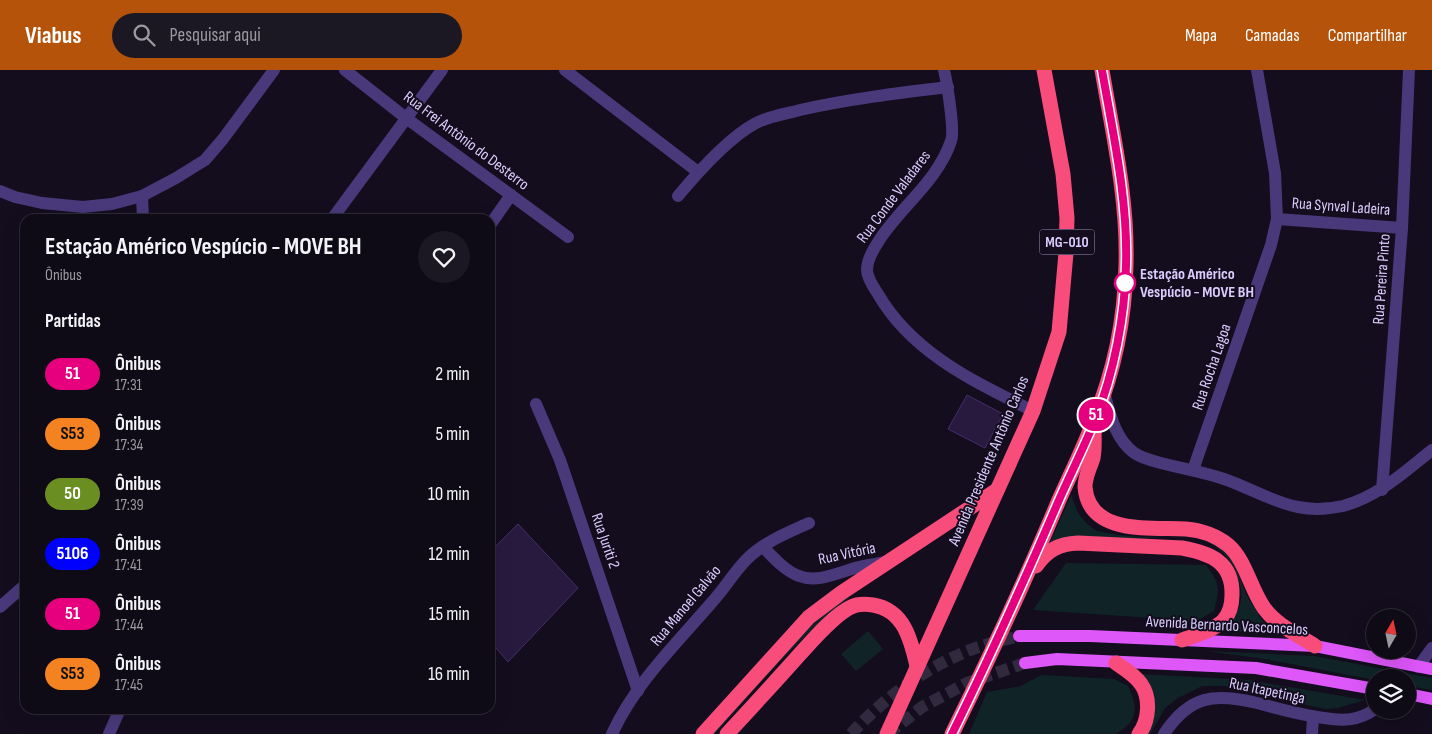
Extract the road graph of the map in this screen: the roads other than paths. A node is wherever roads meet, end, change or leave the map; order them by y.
1 (274, 70) edge
2 (345, 70) edge
3 (442, 70) edge
4 (565, 70) edge
5 (944, 70) edge
6 (1044, 70) edge
7 (1102, 70) edge
8 (1257, 70) edge
9 (1409, 70) edge
10 (948, 88) junction
11 (406, 118) junction
12 (698, 172) junction
13 (0, 191) edge
14 (511, 195) junction
15 (142, 196) junction
16 (678, 196) dead end
17 (143, 214) edge
18 (336, 214) edge
19 (495, 217) edge
20 (1277, 219) junction
21 (1402, 228) junction
22 (568, 237) dead end
23 (1104, 392) junction
24 (536, 404) dead end
25 (1033, 411) junction
26 (1094, 420) junction
27 (1432, 450) edge
28 (1193, 470) junction
29 (999, 489) junction
30 (1382, 490) junction
31 (809, 523) dead end
32 (763, 547) junction
33 (888, 562) junction
34 (1026, 579) junction
35 (20, 589) edge
36 (0, 607) edge
37 (1019, 636) tunnel mouth
38 (1182, 640) junction
39 (1315, 646) junction
40 (1432, 648) edge
41 (1025, 663) tunnel mouth
42 (1116, 663) junction
43 (917, 666) junction
44 (1418, 667) junction
45 (1432, 669) edge
46 (1366, 687) edge
47 (638, 691) junction
48 (1416, 696) edge
49 (969, 699) junction
50 (1432, 699) edge
51 (118, 714) edge
52 (1366, 714) edge
53 (1313, 717) junction
54 (109, 734) edge
55 (612, 734) edge
56 (703, 734) edge
57 (728, 734) edge
58 (887, 734) edge
59 (952, 734) edge
60 (963, 734) edge
61 (1139, 734) edge
62 (1164, 734) edge
63 (1312, 734) edge

1 - 15 street
2 - 11 street, Rua Frei Antônio do Desterro
3 - 11 street
4 - 12 street
5 - 10 street, Rua Conde Valadares
6 - 25 highway, Avenida Presidente Antônio Carlos / MG-010
7 - 23 highway
8 - 20 street, Rua Rocha Lagoa
9 - 21 street, Rua Pereira Pinto
10 - 12 street
10 - 25 street, Rua Conde Valadares
11 - 14 street, Rua Frei Antônio do Desterro
11 - 18 street
12 - 16 street
13 - 15 street
14 - 19 street
14 - 22 street, Rua Frei Antônio do Desterro
15 - 17 street
20 - 21 street, Rua Synval Ladeira
20 - 28 street, Rua Rocha Lagoa
21 - 30 street, Rua Pereira Pinto
23 - 26 highway
23 - 28 street
24 - 47 street, Rua Juriti 2
25 - 29 highway, Avenida Presidente Antônio Carlos / MG-010
26 - 34 highway
26 - 39 highway
27 - 30 street
28 - 30 street
29 - 33 highway
29 - 43 highway, Avenida Presidente Antônio Carlos / MG-010
31 - 32 street, Rua Manoel Galvão
32 - 33 street, Rua Vitória
32 - 47 street, Rua Manoel Galvão
33 - 56 highway
34 - 38 highway
34 - 49 highway
35 - 36 street
37 - 38 main road, Avenida Bernardo Vasconcelos
38 - 39 main road, Avenida Bernardo Vasconcelos
39 - 44 main road, Avenida Bernardo Vasconcelos
40 - 44 street
41 - 42 main road
42 - 46 main road
42 - 61 highway
43 - 57 highway
43 - 58 highway, Avenida Presidente Antônio Carlos / MG-010
44 - 45 main road, Avenida Bernardo Vasconcelos
47 - 55 street, Rua Manoel Galvão
48 - 50 main road
49 - 59 highway
49 - 60 highway
51 - 54 street
52 - 53 street, Rua Itapetinga
53 - 62 street, Rua Itapetinga
53 - 63 street

